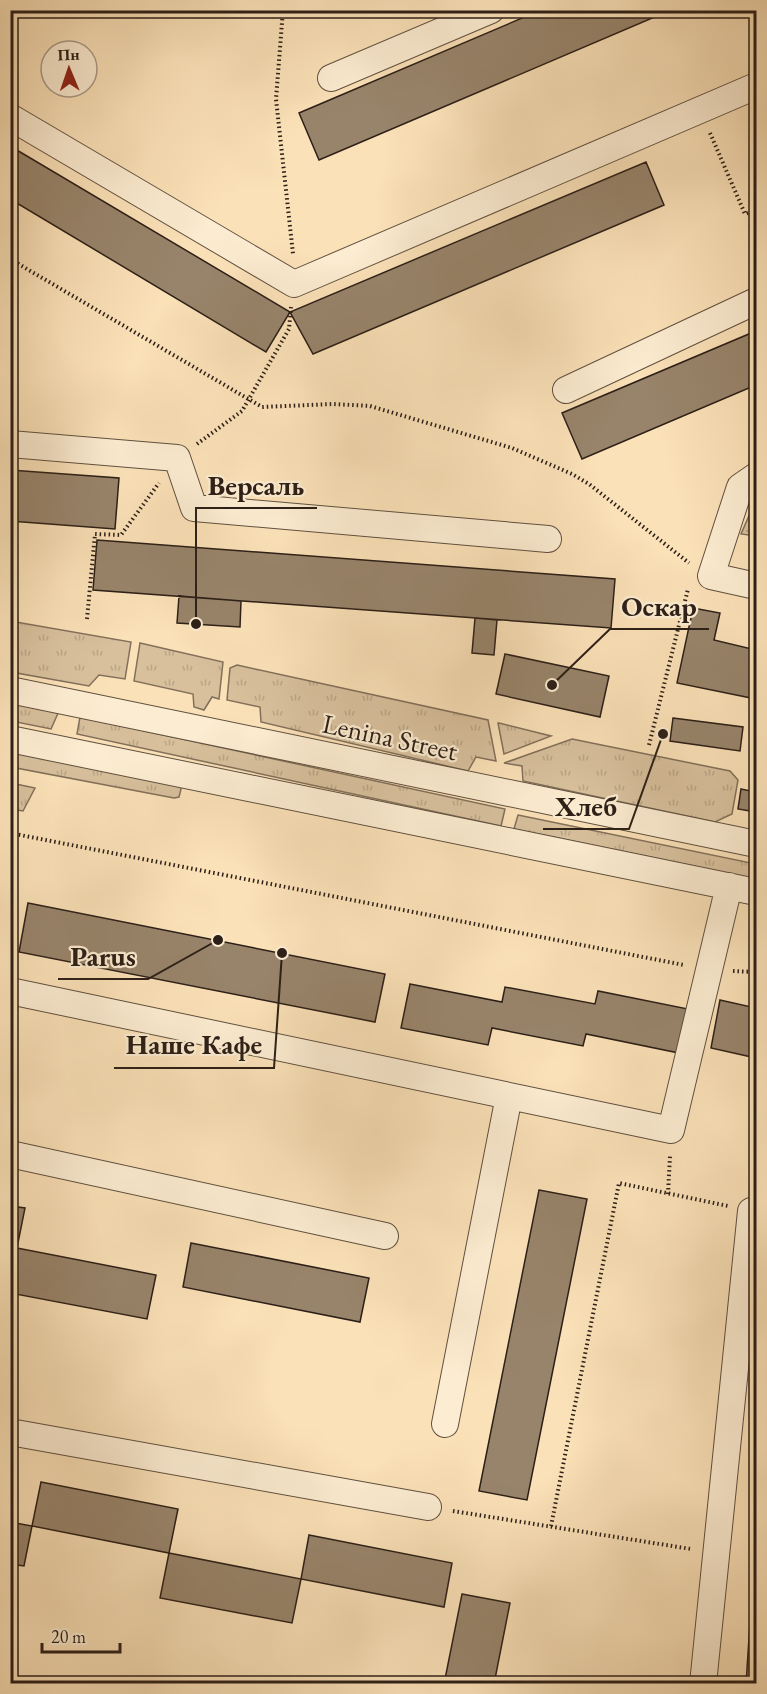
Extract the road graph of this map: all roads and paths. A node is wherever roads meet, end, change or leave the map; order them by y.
1 (283, 10) edge
2 (491, 10) edge
3 (331, 78) dead end
4 (756, 86) edge
5 (700, 110) junction
6 (10, 117) edge
7 (756, 210) edge
8 (10, 259) edge
9 (294, 284) junction
10 (756, 301) edge
11 (566, 390) dead end
12 (247, 399) junction
13 (10, 444) edge
14 (177, 458) junction
15 (756, 476) edge
16 (548, 538) dead end
17 (693, 567) dead end
18 (691, 578) dead end
19 (756, 586) edge
20 (87, 619) dead end
21 (10, 690) edge
22 (10, 739) edge
23 (649, 745) dead end
24 (10, 833) edge
25 (756, 844) edge
26 (729, 886) junction
27 (756, 892) edge
28 (708, 970) junction
29 (756, 972) edge
30 (10, 991) edge
31 (510, 1096) junction
32 (671, 1130) junction
33 (10, 1154) edge
34 (668, 1194) junction
35 (754, 1211) edge
36 (385, 1236) dead end
37 (445, 1424) dead end
38 (10, 1432) edge
39 (428, 1507) joint
40 (551, 1526) junction
41 (716, 1553) junction
42 (703, 1683) edge

1 - 9 path
2 - 3 street
4 - 5 street
5 - 7 path
5 - 9 street
6 - 9 street
8 - 12 path
9 - 12 path
10 - 11 street
12 - 14 path
12 - 17 path
13 - 14 street
14 - 16 street
14 - 20 path
15 - 19 street
18 - 23 path
21 - 25 street, Lenina Street
22 - 26 street
24 - 28 path
26 - 27 street
26 - 28 street
28 - 29 path
28 - 32 street
30 - 31 street
31 - 32 street
31 - 37 street
32 - 34 path
33 - 36 street
34 - 35 path
34 - 40 path
35 - 41 street
38 - 39 street
39 - 40 path
40 - 41 path
41 - 42 street

